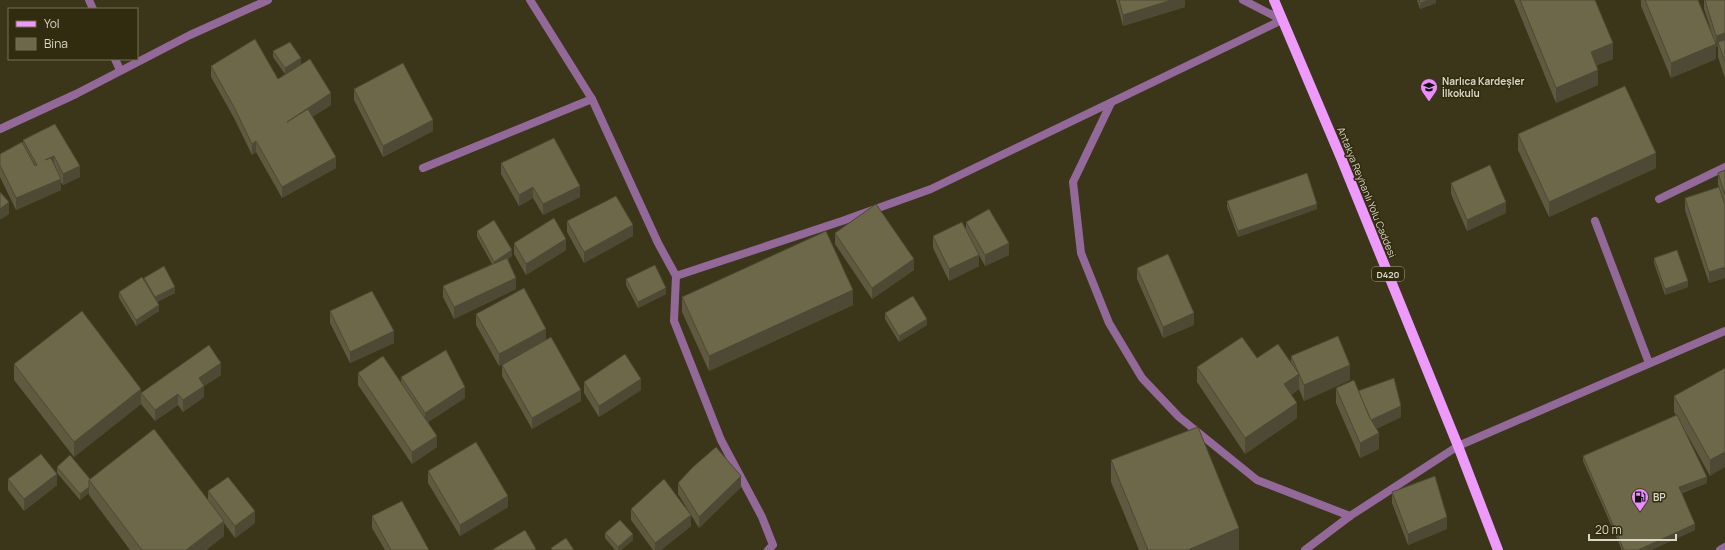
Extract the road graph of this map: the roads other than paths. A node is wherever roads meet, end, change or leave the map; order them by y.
1 (268, 0) edge
2 (530, 0) edge
3 (1243, 0) edge
4 (1274, 0) edge
5 (1282, 20) junction
6 (115, 60) edge
7 (120, 70) junction
8 (592, 99) junction
9 (1111, 103) junction
10 (0, 129) edge
11 (1725, 167) edge
12 (423, 168) dead end
13 (1660, 199) dead end
14 (1596, 222) dead end
15 (676, 276) junction
16 (1725, 331) edge
17 (1649, 363) junction
18 (1458, 446) junction
19 (1350, 516) junction
20 (1725, 547) edge
21 (772, 548) edge
22 (1305, 550) edge
23 (1498, 550) edge
24 (1720, 550) edge

1 - 7 street
2 - 8 street
3 - 5 street
4 - 5 main road, Antakya Reyhanlı Yolu Caddesi / D420
5 - 9 street
5 - 18 main road, Antakya Reyhanlı Yolu Caddesi / D420
6 - 7 street
7 - 10 street
8 - 12 street
8 - 15 street
9 - 15 street
9 - 19 street
11 - 13 street
14 - 17 street
15 - 21 street
16 - 17 street
17 - 18 street
18 - 19 street
18 - 23 main road, Antakya Reyhanlı Yolu Caddesi / D420
19 - 22 street
20 - 24 street

